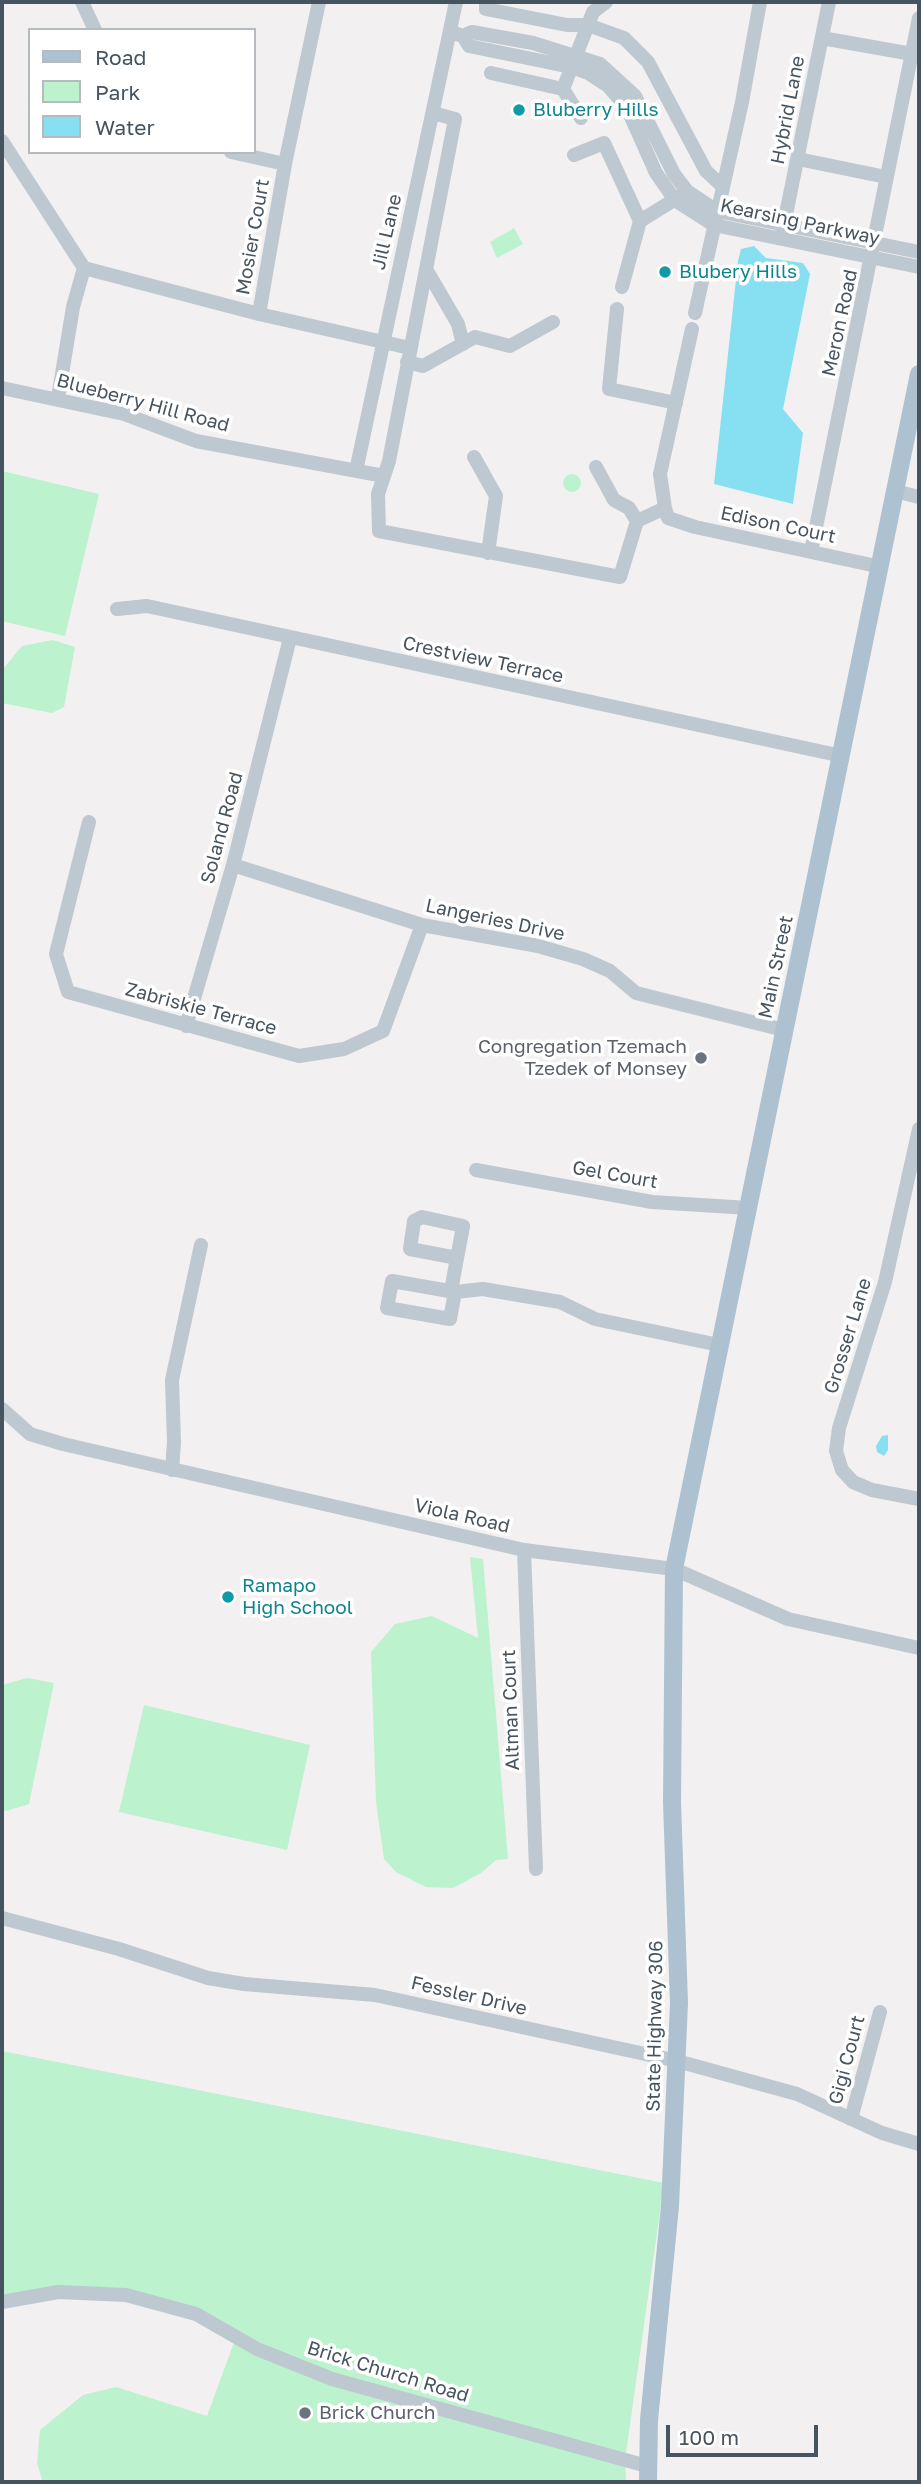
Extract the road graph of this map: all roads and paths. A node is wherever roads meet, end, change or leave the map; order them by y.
1 (82, 2) edge
2 (319, 2) edge
3 (457, 2) edge
4 (486, 2) edge
5 (606, 2) edge
6 (760, 2) edge
7 (829, 2) edge
8 (919, 18) edge
9 (588, 25) junction
10 (94, 28) edge
11 (457, 34) junction
12 (822, 38) junction
13 (912, 54) junction
14 (574, 61) junction
15 (491, 73) dead end
16 (563, 89) junction
17 (433, 113) junction
18 (581, 118) dead end
19 (2, 141) edge
20 (240, 154) edge
21 (574, 155) dead end
22 (798, 159) junction
23 (285, 164) junction
24 (886, 177) junction
25 (722, 186) junction
26 (687, 191) junction
27 (675, 200) junction
28 (715, 218) junction
29 (640, 221) junction
30 (783, 232) junction
31 (873, 251) junction
32 (919, 252) edge
33 (919, 267) edge
34 (84, 268) junction
35 (426, 269) junction
36 (622, 287) dead end
37 (617, 309) dead end
38 (695, 313) dead end
39 (259, 314) junction
40 (553, 322) dead end
41 (692, 329) dead end
42 (382, 342) junction
43 (463, 344) junction
44 (409, 355) junction
45 (919, 374) edge
46 (2, 388) edge
47 (58, 398) junction
48 (676, 403) junction
49 (474, 457) dead end
50 (596, 467) dead end
51 (356, 471) junction
52 (384, 476) junction
53 (895, 491) junction
54 (919, 496) edge
55 (666, 513) junction
56 (638, 521) junction
57 (811, 552) junction
58 (488, 553) junction
59 (881, 567) junction
60 (117, 609) dead end
61 (290, 638) junction
62 (842, 756) junction
63 (89, 822) dead end
64 (233, 865) junction
65 (422, 925) junction
66 (186, 1026) junction
67 (785, 1030) junction
68 (919, 1129) edge
69 (476, 1170) dead end
70 (748, 1208) junction
71 (201, 1245) dead end
72 (457, 1258) dead end
73 (453, 1292) junction
74 (719, 1345) junction
75 (2, 1409) edge
76 (172, 1470) junction
77 (919, 1499) edge
78 (524, 1550) junction
79 (674, 1569) junction
80 (919, 1648) edge
81 (536, 1869) dead end
82 (2, 1918) edge
83 (880, 2012) dead end
84 (677, 2061) junction
85 (851, 2119) junction
86 (919, 2144) edge
87 (2, 2302) edge
88 (648, 2474) edge

1 - 10 street
2 - 23 street, Mosier Court
3 - 11 street, Jill Lane
4 - 9 street
5 - 9 street
6 - 25 street
7 - 12 street, Hybrid Lane
8 - 13 street, Meron Road
9 - 14 street
9 - 25 street
11 - 14 street, Kearsing Parkway
11 - 17 street, Jill Lane
12 - 13 street
12 - 22 street, Hybrid Lane
13 - 24 street, Meron Road
14 - 16 street
14 - 26 street, Kearsing Parkway
14 - 27 street, Kearsing Parkway
15 - 16 street
16 - 18 street
17 - 35 street
17 - 42 street, Jill Lane
19 - 34 street
20 - 23 street
21 - 29 street
22 - 24 street
22 - 30 street, Hybrid Lane
23 - 39 street, Mosier Court
24 - 31 street, Meron Road
25 - 28 street
26 - 27 street
26 - 28 street, Kearsing Parkway
27 - 28 street, Kearsing Parkway
27 - 29 street
28 - 30 street, Kearsing Parkway
28 - 38 street
29 - 36 street
30 - 31 street, Kearsing Parkway
31 - 32 street, Kearsing Parkway
31 - 33 street, Kearsing Parkway
31 - 57 street, Meron Road
34 - 39 street
34 - 47 street
35 - 43 street
35 - 44 street
37 - 48 street
39 - 42 street
40 - 43 street
41 - 48 street
42 - 44 street
42 - 51 street, Jill Lane
43 - 44 street
44 - 52 street
45 - 53 main road, Main Street
46 - 47 street, Blueberry Hill Road
47 - 51 street, Blueberry Hill Road
48 - 55 street
49 - 58 street
50 - 56 street
51 - 52 street, Blueberry Hill Road
52 - 58 street
53 - 54 street
53 - 59 main road, Main Street
55 - 56 street
55 - 57 street, Edison Court
56 - 58 street
57 - 59 street, Edison Court
59 - 62 main road, Main Street
60 - 61 street, Crestview Terrace
61 - 62 street, Crestview Terrace
61 - 64 street, Soland Road
62 - 67 main road, Main Street
63 - 66 street, Zabriskie Terrace
64 - 65 street, Langeries Drive
64 - 66 street, Soland Road
65 - 66 street, Zabriskie Terrace
65 - 67 street, Langeries Drive
67 - 70 main road, Main Street
68 - 77 street, Grosser Lane
69 - 70 street, Gel Court
70 - 74 main road, Main Street
71 - 76 street
72 - 73 street
73 - 73 street
73 - 74 street
74 - 79 main road, Main Street
75 - 76 street, Viola Road
76 - 78 street, Viola Road
78 - 79 street, Viola Road
78 - 81 street, Altman Court
79 - 80 street, Viola Road
79 - 84 main road, State Highway 306
82 - 84 street, Fessler Drive
83 - 85 street, Gigi Court
84 - 85 street, Fessler Drive
84 - 88 main road, State Highway 306
85 - 86 street, Fessler Drive
87 - 88 street, Brick Church Road

